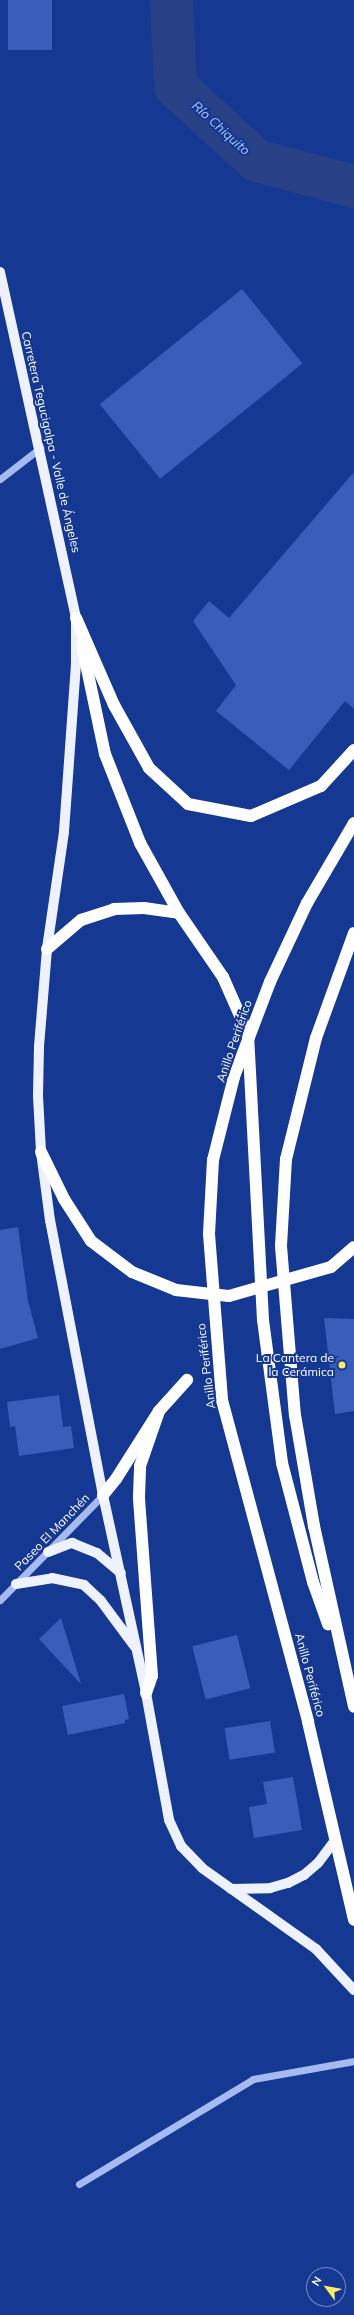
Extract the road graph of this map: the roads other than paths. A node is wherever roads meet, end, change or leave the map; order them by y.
1 (0, 272) edge
2 (40, 448) junction
3 (0, 479) edge
4 (76, 618) junction
5 (354, 750) edge
6 (354, 823) edge
7 (179, 913) junction
8 (354, 933) edge
9 (47, 949) junction
10 (41, 1152) junction
11 (354, 1247) edge
12 (187, 1380) dead end
13 (159, 1410) junction
14 (103, 1495) junction
15 (48, 1552) junction
16 (121, 1573) junction
17 (16, 1584) junction
18 (0, 1600) edge
19 (137, 1649) junction
20 (343, 1664) junction
21 (146, 1692) junction
22 (354, 1707) edge
23 (336, 1839) junction
24 (230, 1889) junction
25 (354, 1920) edge
26 (354, 1990) edge
27 (354, 2061) edge
28 (79, 2184) dead end

1 - 2 main road, Carretera Tegucigalpa - Valle de Ángeles
2 - 3 street
2 - 4 main road, Carretera Tegucigalpa - Valle de Ángeles
4 - 5 highway
4 - 7 highway
4 - 9 main road, Carretera Tegucigalpa - Valle de Ángeles
6 - 23 highway, Anillo Periférico
7 - 9 highway
7 - 20 highway, bridge
8 - 20 highway
9 - 10 main road, Carretera Tegucigalpa - Valle de Ángeles
10 - 11 highway, bridge
10 - 14 main road, Carretera Tegucigalpa - Valle de Ángeles
12 - 13 highway
13 - 14 highway
13 - 21 highway
14 - 15 street, Paseo El Manchén
14 - 16 main road, Carretera Tegucigalpa - Valle de Ángeles
15 - 16 main road
15 - 17 street, Paseo El Manchén
16 - 19 main road, Carretera Tegucigalpa - Valle de Ángeles
17 - 18 street, Paseo El Manchén
17 - 19 main road
19 - 21 main road, Carretera Tegucigalpa - Valle de Ángeles
20 - 22 highway
21 - 24 main road, Carretera Tegucigalpa - Valle de Ángeles
23 - 24 main road
23 - 25 highway, Anillo Periférico
24 - 26 main road, Carretera Tegucigalpa - Valle de Ángeles
27 - 28 street

